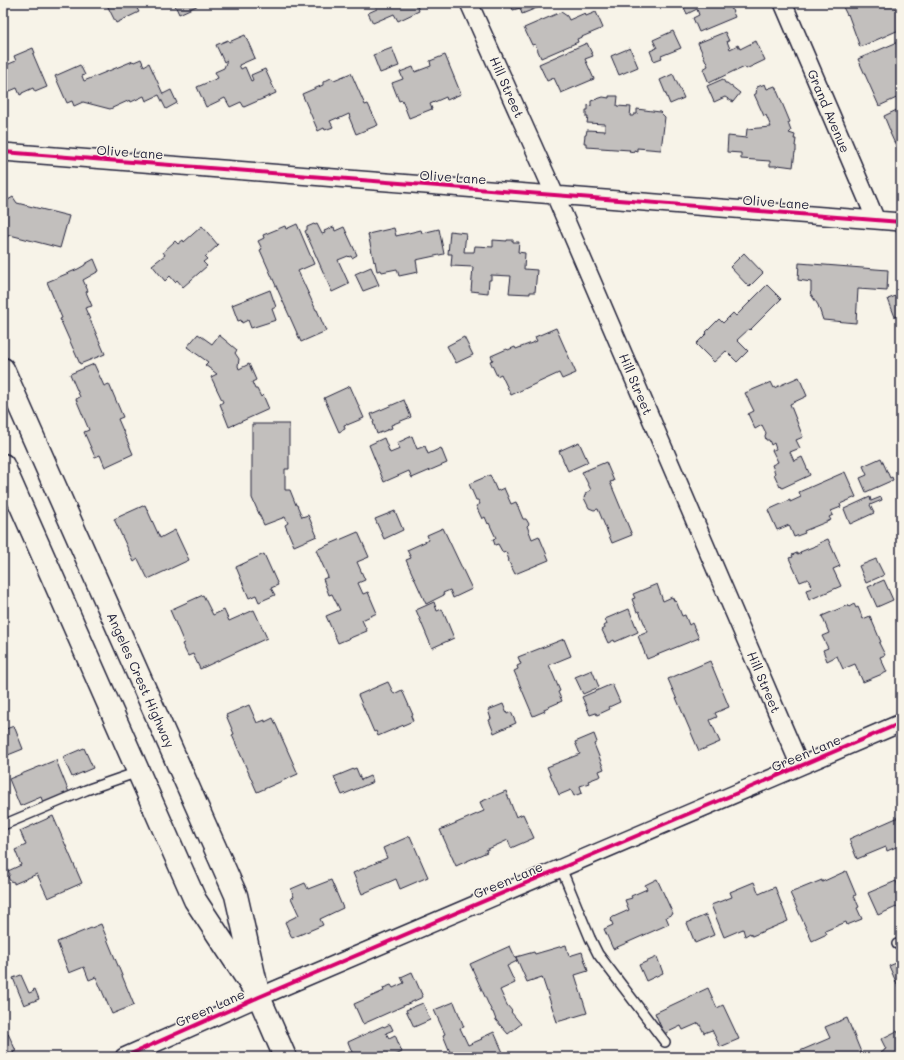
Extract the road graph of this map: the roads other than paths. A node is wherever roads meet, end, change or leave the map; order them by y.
1 (469, 3) edge
2 (782, 3) edge
3 (3, 152) edge
4 (555, 195) junction
5 (876, 220) junction
6 (901, 222) edge
7 (3, 369) edge
8 (3, 465) edge
9 (901, 723) edge
10 (800, 766) junction
11 (138, 772) junction
12 (3, 826) edge
13 (561, 868) junction
14 (259, 997) junction
15 (665, 1042) dead end
16 (124, 1057) edge
17 (285, 1057) edge

1 - 4 street, Hill Street
2 - 5 street, Grand Avenue
3 - 4 street, Olive Lane
4 - 5 street, Olive Lane
4 - 10 street, Hill Street
5 - 6 street, Olive Lane
7 - 14 main road, Angeles Crest Highway
8 - 11 main road, Angeles Crest Highway
9 - 10 street, Green Lane
10 - 13 street, Green Lane
11 - 12 lane
11 - 14 main road, Angeles Crest Highway
13 - 14 street, Green Lane
13 - 15 lane
14 - 16 street, Green Lane
14 - 17 main road, Angeles Crest Highway

